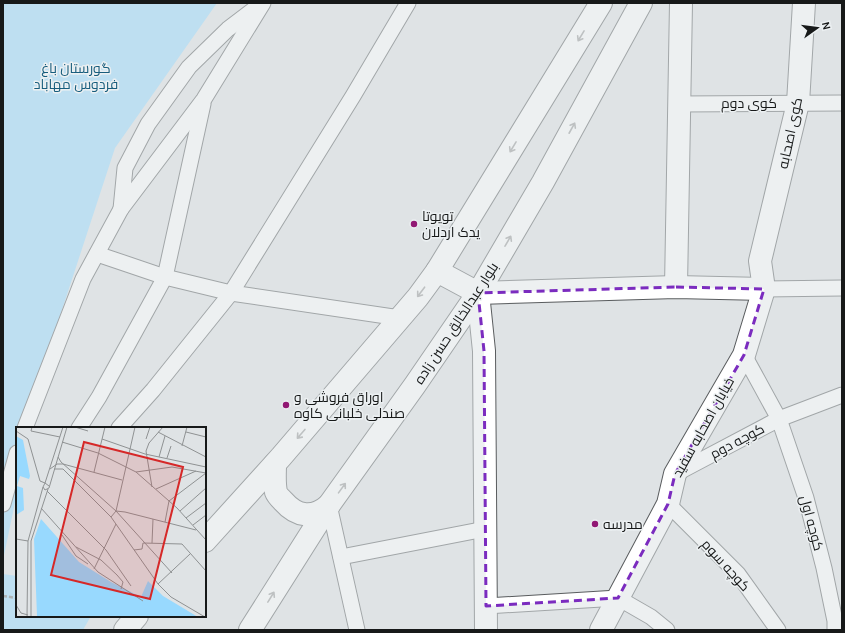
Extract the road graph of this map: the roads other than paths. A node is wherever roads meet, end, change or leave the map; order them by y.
1 (263, 3) edge
2 (408, 3) edge
3 (602, 3) edge
4 (804, 3) edge
5 (642, 5) edge
6 (679, 9) edge
7 (204, 99) junction
8 (798, 103) junction
9 (842, 103) edge
10 (680, 104) junction
11 (121, 209) junction
12 (97, 254) junction
13 (760, 261) joint
14 (437, 271) junction
15 (165, 277) junction
16 (676, 287) junction
17 (842, 288) edge
18 (764, 290) junction
19 (231, 293) junction
20 (478, 293) junction
21 (400, 318) junction
22 (744, 355) junction
23 (842, 395) edge
24 (779, 419) junction
25 (25, 427) edge
26 (80, 427) edge
27 (120, 427) edge
28 (16, 457) edge
29 (275, 464) junction
30 (674, 474) junction
31 (3, 504) edge
32 (668, 504) junction
33 (329, 506) junction
34 (486, 529) junction
35 (206, 540) edge
36 (341, 557) junction
37 (618, 598) junction
38 (486, 606) junction
39 (137, 617) edge
40 (125, 630) edge
41 (250, 630) edge
42 (356, 630) edge
43 (486, 630) edge
44 (601, 630) edge
45 (668, 630) edge
46 (778, 630) edge
47 (835, 630) edge

1 - 7 street
1 - 11 street
2 - 19 street
3 -> 14 street
4 - 8 street, کوی اصحابه
20 -> 5 street, بلوار عبدالخالق حسن زاده
6 - 10 street
7 - 11 street
7 - 15 street
8 - 9 street, کوی دوم
8 - 10 street, کوی دوم
8 - 13 street, کوی اصحابه
10 - 16 street
11 - 12 street
12 - 15 street
12 - 25 street
13 - 18 street, خیابان اصحابه سفید
14 - 20 street
14 -> 21 street
15 - 19 street
15 - 26 street
16 - 18 street
16 - 20 street
17 - 18 street
18 - 22 street, خیابان اصحابه سفید
19 - 21 street
19 - 27 street
33 -> 20 street, بلوار عبدالخالق حسن زاده
20 - 34 street
21 -> 29 street
22 - 24 street, کوچه اول
22 - 30 street, خیابان اصحابه سفید
23 - 24 street, کوچه دوم
24 - 30 street, کوچه دوم
24 - 47 street, کوچه اول
28 - 31 street
29 - 33 street
29 - 35 street
30 - 32 street, خیابان اصحابه سفید
32 - 37 street, خیابان اصحابه سفید
32 - 46 street, کوچه سوم
33 - 36 street
41 -> 33 street, بلوار عبدالخالق حسن زاده
34 - 36 street
34 - 38 street
36 - 42 street
37 - 38 street
37 - 44 street, خیابان اصحابه سفید
37 - 45 street
38 - 43 street
39 - 40 street

